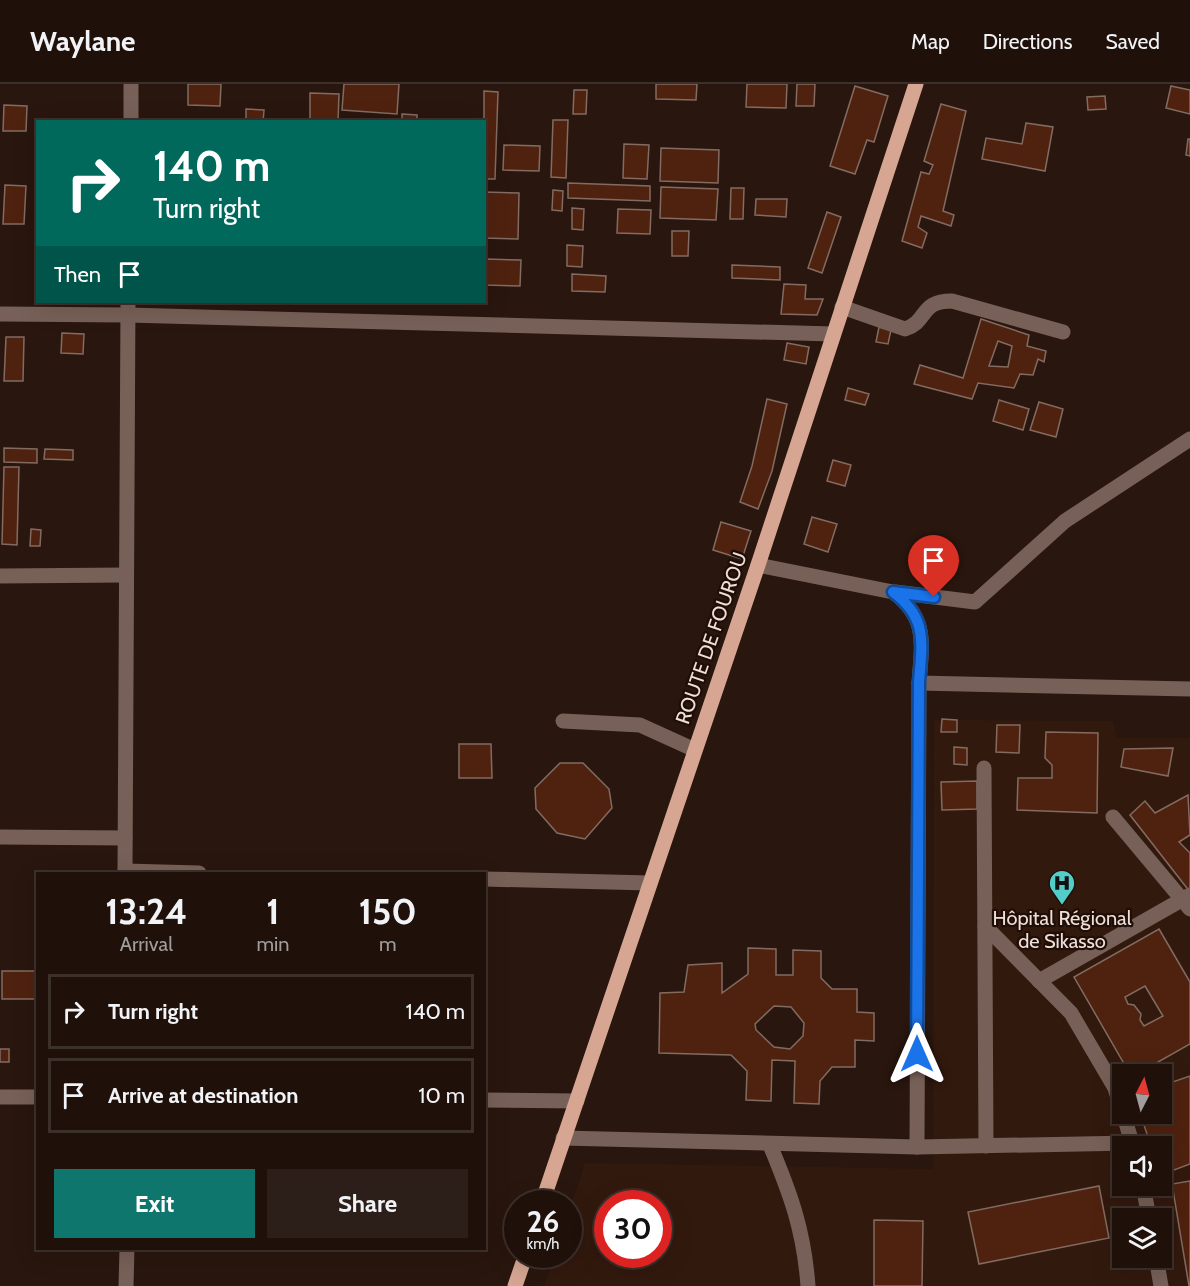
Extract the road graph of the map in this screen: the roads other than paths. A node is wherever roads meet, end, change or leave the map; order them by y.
1 (131, 84) edge
2 (916, 84) edge
3 (131, 120) edge
4 (842, 307) junction
5 (128, 308) edge
6 (0, 314) edge
7 (1063, 332) dead end
8 (833, 334) junction
9 (1190, 439) edge
10 (758, 565) junction
11 (126, 575) junction
12 (0, 576) edge
13 (893, 592) junction
14 (919, 682) junction
15 (1190, 688) edge
16 (563, 721) dead end
17 (695, 750) junction
18 (984, 768) dead end
19 (1113, 817) dead end
20 (0, 837) edge
21 (125, 838) junction
22 (125, 872) edge
23 (486, 879) edge
24 (650, 883) junction
25 (1188, 901) edge
26 (985, 926) junction
27 (1039, 981) junction
28 (1112, 1085) edge
29 (0, 1097) edge
30 (36, 1097) edge
31 (486, 1100) edge
32 (578, 1101) junction
33 (563, 1138) junction
34 (1112, 1144) edge
35 (770, 1145) junction
36 (987, 1146) junction
37 (917, 1147) junction
38 (546, 1190) edge
39 (127, 1250) edge
40 (521, 1268) edge
41 (1158, 1268) edge
42 (126, 1286) edge
43 (515, 1286) edge
44 (808, 1286) edge
45 (1161, 1286) edge

1 - 3 street
2 - 4 main road, ROUTE DE FOUROU
4 - 7 street
4 - 8 main road, ROUTE DE FOUROU
5 - 6 street
5 - 8 street
5 - 11 street
8 - 10 main road, ROUTE DE FOUROU
9 - 13 street
10 - 13 street
10 - 17 main road, ROUTE DE FOUROU
11 - 12 street
11 - 21 street
13 - 14 street
14 - 15 street
14 - 37 street
16 - 17 street
17 - 24 main road, ROUTE DE FOUROU
18 - 26 street
19 - 25 street
20 - 21 street
21 - 22 street
23 - 24 street
24 - 32 main road, ROUTE DE FOUROU
25 - 27 street
26 - 27 street
26 - 36 street
27 - 28 street
29 - 30 street
31 - 32 street
32 - 33 main road, ROUTE DE FOUROU
33 - 35 street
33 - 38 main road, ROUTE DE FOUROU
34 - 36 street
35 - 37 street
35 - 44 street
36 - 37 street
39 - 42 street
40 - 43 main road
41 - 45 street

